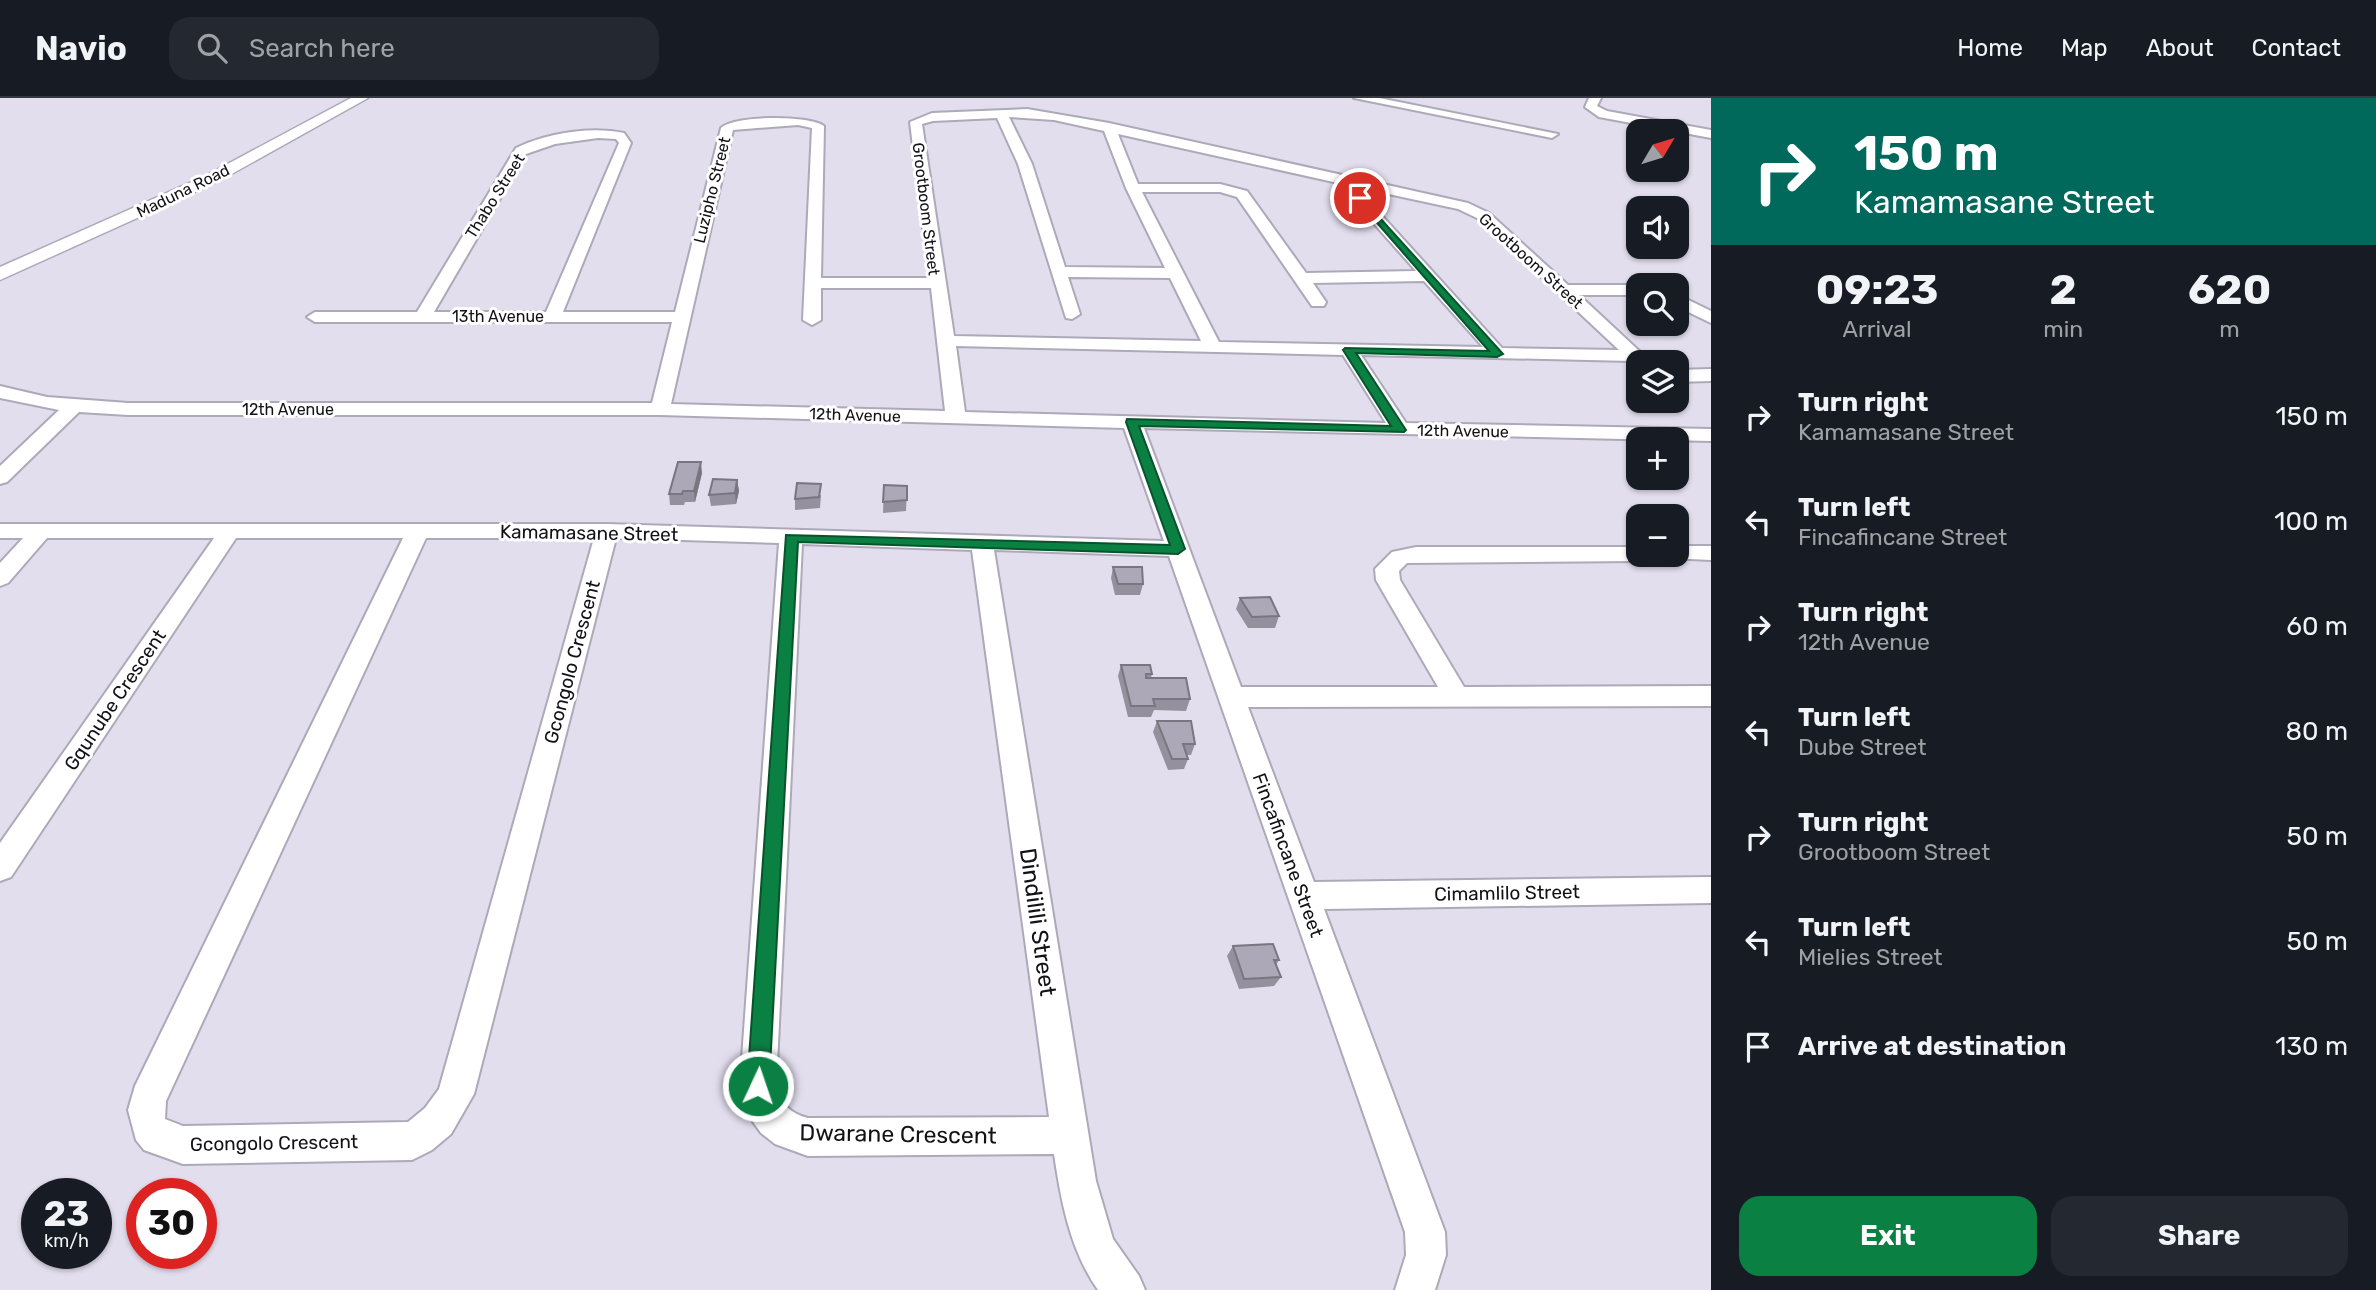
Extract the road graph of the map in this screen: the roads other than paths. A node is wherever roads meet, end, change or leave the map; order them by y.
1 (361, 98) edge
2 (1360, 98) edge
3 (1595, 104) edge
4 (1001, 114) junction
5 (1109, 127) junction
6 (1552, 134) dead end
7 (1711, 134) edge
8 (1342, 179) junction
9 (1133, 188) junction
10 (1059, 272) junction
11 (1177, 273) junction
12 (0, 274) edge
13 (1428, 276) junction
14 (1304, 278) junction
15 (814, 283) junction
16 (936, 283) junction
17 (1563, 290) junction
18 (1626, 290) edge
19 (1318, 302) dead end
20 (1689, 306) edge
21 (1072, 314) dead end
22 (423, 316) junction
23 (553, 316) junction
24 (315, 317) dead end
25 (681, 317) junction
26 (1711, 318) edge
27 (812, 320) dead end
28 (946, 341) junction
29 (1213, 347) junction
30 (1349, 350) junction
31 (1627, 350) edge
32 (1497, 354) junction
33 (1626, 359) edge
34 (1711, 375) edge
35 (1689, 376) edge
36 (0, 392) edge
37 (73, 407) junction
38 (660, 409) junction
39 (956, 418) junction
40 (1132, 422) junction
41 (1400, 430) junction
42 (1711, 435) edge
43 (4, 470) edge
44 (0, 531) edge
45 (607, 531) junction
46 (40, 532) junction
47 (229, 532) junction
48 (417, 533) junction
49 (791, 538) junction
50 (982, 543) junction
51 (1178, 549) junction
52 (1689, 553) edge
53 (1711, 553) edge
54 (1626, 554) edge
55 (0, 578) edge
56 (1230, 696) junction
57 (1456, 696) junction
58 (1711, 696) edge
59 (0, 868) edge
60 (1711, 890) edge
61 (1303, 896) junction
62 (1070, 1135) junction
63 (1125, 1290) edge
64 (1415, 1290) edge

1 - 12 street, Maduna Road
2 - 6 street
3 - 7 street
4 - 5 street, Grootboom Street
4 - 10 street
4 - 16 street, Grootboom Street
5 - 8 street, Grootboom Street
5 - 9 street
8 - 13 street
8 - 17 street, Grootboom Street
9 - 11 street
9 - 14 street
10 - 11 street
10 - 21 street
11 - 29 street
13 - 14 street
13 - 32 street
14 - 19 street
15 - 16 street
15 - 25 street, Luzipho Street
15 - 27 street, Luzipho Street
16 - 28 street, Grootboom Street
17 - 18 street
17 - 31 street, Grootboom Street
20 - 26 street
22 - 23 street, 13th Avenue
22 - 23 street, Thabo Street
22 - 24 street, 13th Avenue
23 - 25 street, 13th Avenue
25 - 38 street, Luzipho Street
28 - 29 street, Grootboom Street
28 - 39 street, Grootboom Street
29 - 30 street, Grootboom Street
30 - 32 street, Grootboom Street
30 - 41 street
32 - 33 street, Grootboom Street
34 - 35 street
36 - 37 street, 12th Avenue
37 - 38 street, 12th Avenue
37 - 43 street
38 - 39 street, 12th Avenue
39 - 40 street, 12th Avenue
40 - 41 street, 12th Avenue
40 - 51 street, Fincafincane Street
41 - 42 street, 12th Avenue
44 - 46 street, Kamamasane Street
45 - 48 street, Kamamasane Street
45 - 48 street, Gcongolo Crescent
45 - 49 street, Kamamasane Street
46 - 47 street, Kamamasane Street
46 - 55 street
47 - 48 street, Kamamasane Street
47 - 59 street, Gqunube Crescent
49 - 50 street, Kamamasane Street
49 - 62 street, Dwarane Crescent
50 - 51 street, Kamamasane Street
50 - 62 street, Dindilili Street
51 - 56 street, Fincafincane Street
52 - 53 street
54 - 57 street
56 - 57 street
56 - 61 street, Fincafincane Street
57 - 58 street
60 - 61 street, Cimamlilo Street
61 - 64 street, Fincafincane Street
62 - 63 street, Dindilili Street

